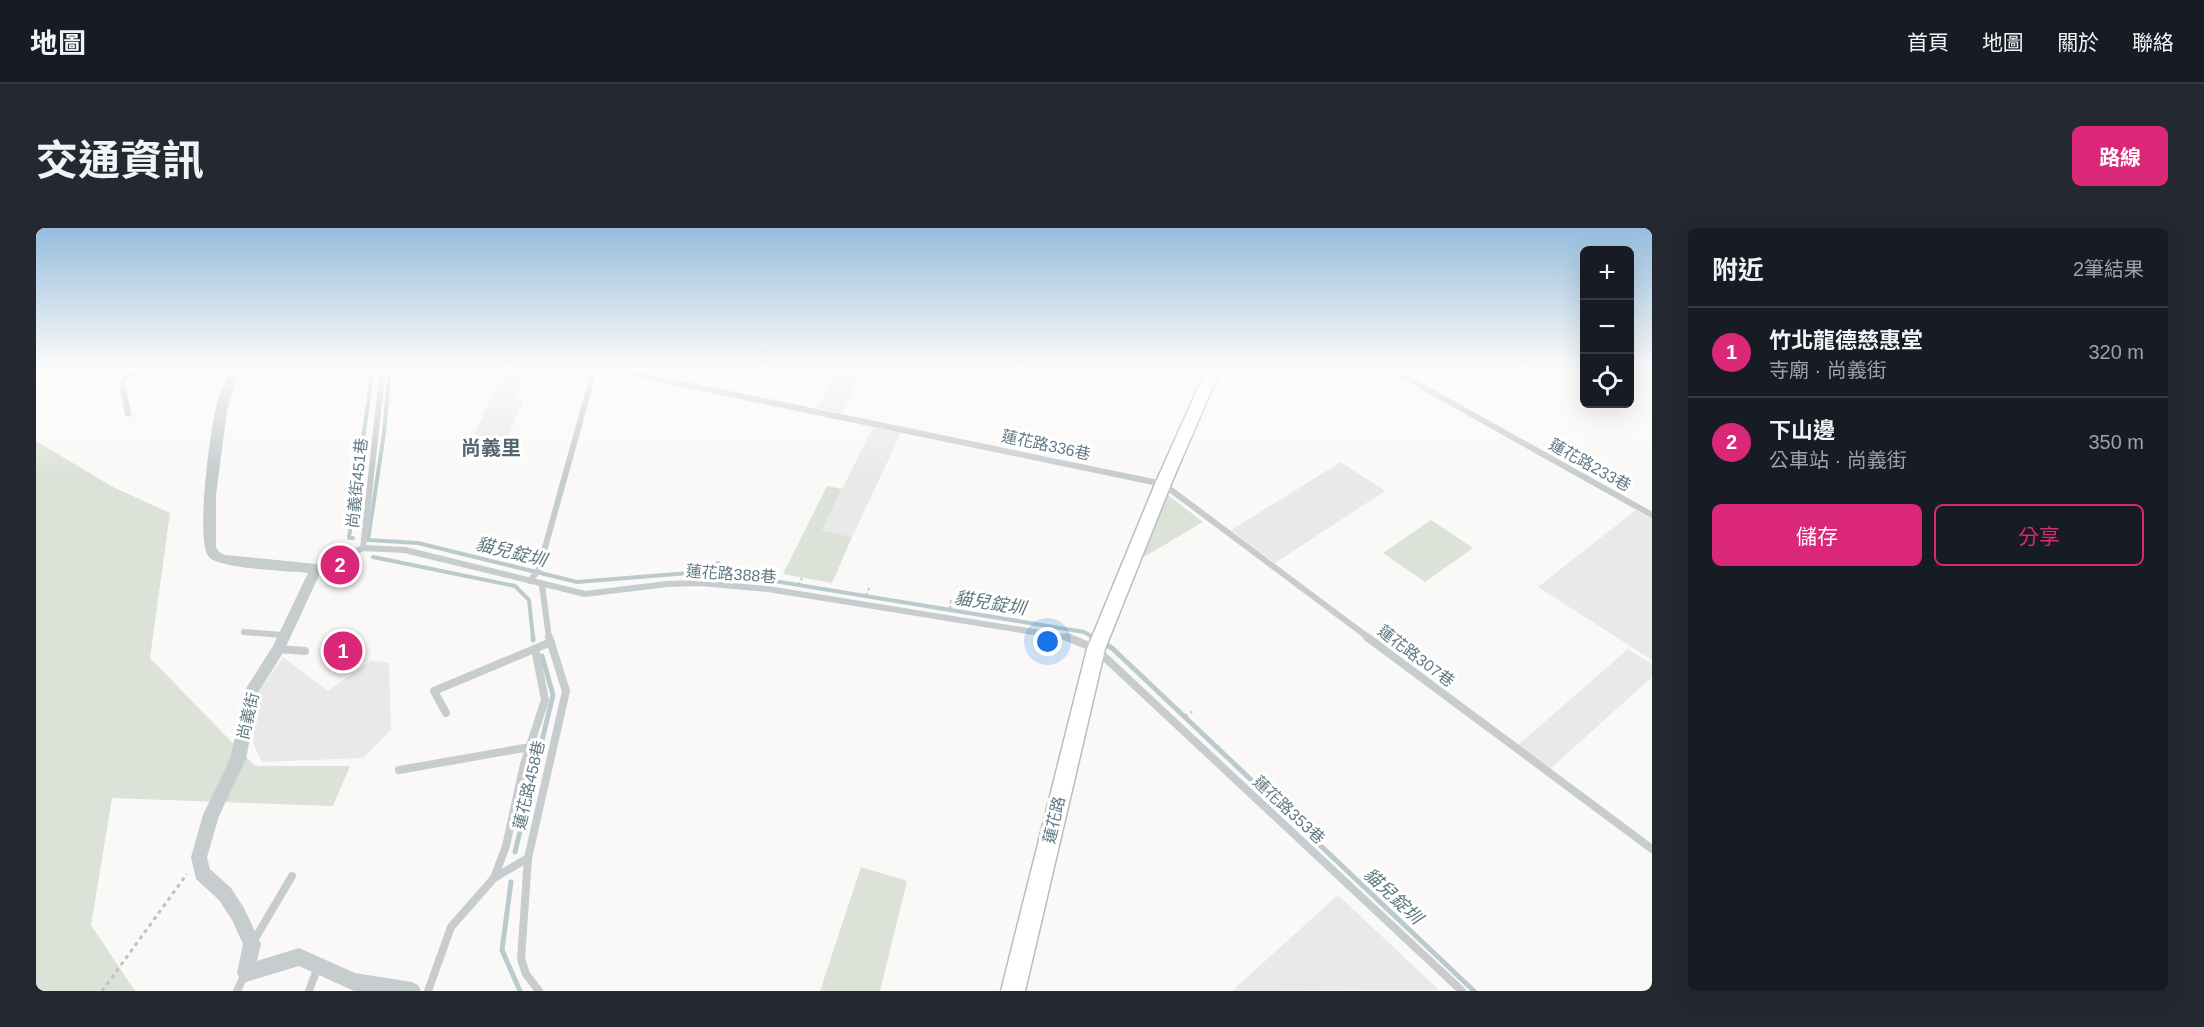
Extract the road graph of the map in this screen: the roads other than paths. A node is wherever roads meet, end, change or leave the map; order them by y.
1 (126, 404) edge
2 (223, 404) edge
3 (379, 404) edge
4 (585, 404) edge
5 (777, 404) edge
6 (1198, 404) edge
7 (1453, 404) edge
8 (128, 414) dead end
9 (1163, 484) junction
10 (1652, 514) edge
11 (363, 548) junction
12 (718, 564) dead end
13 (316, 569) junction
14 (538, 569) joint
15 (530, 581) junction
16 (713, 584) junction
17 (542, 585) junction
18 (244, 632) dead end
19 (1099, 641) junction
20 (281, 642) junction
21 (550, 642) junction
22 (535, 649) junction
23 (304, 651) dead end
24 (446, 713) dead end
25 (530, 747) junction
26 (399, 770) dead end
27 (1652, 849) edge
28 (528, 858) junction
29 (292, 876) dead end
30 (494, 878) junction
31 (252, 944) junction
32 (318, 966) junction
33 (246, 973) junction
34 (237, 991) edge
35 (309, 991) edge
36 (412, 991) edge
37 (428, 991) edge
38 (539, 991) edge
39 (1013, 991) edge
40 (1462, 991) edge

1 - 8 lane
2 - 13 street
3 - 11 lane, 尚義街451巷
4 - 14 lane
5 - 9 lane, 蓮花路336巷
6 - 9 street, 蓮花路
7 - 10 lane, 蓮花路233巷
9 - 19 street, 蓮花路
9 - 27 lane, 蓮花路307巷
11 - 13 lane, 尚義街451巷
11 - 15 lane, 蓮花路388巷
12 - 16 lane
13 - 20 street, 尚義街
14 - 15 lane
15 - 17 lane, 蓮花路388巷
16 - 17 lane, 蓮花路388巷
16 - 19 lane, 蓮花路388巷
17 - 21 lane, 蓮花路458巷
18 - 20 lane
19 - 39 street, 蓮花路
19 - 40 lane, 蓮花路353巷
20 - 23 lane
20 - 31 street, 尚義街
21 - 22 lane
21 - 28 lane, 蓮花路458巷
22 - 24 lane
22 - 25 lane
25 - 26 lane
25 - 30 lane
28 - 30 lane
28 - 38 lane, 蓮花路458巷
29 - 31 lane
30 - 37 lane
31 - 33 street
32 - 33 street
32 - 35 lane
32 - 36 street
33 - 34 lane

